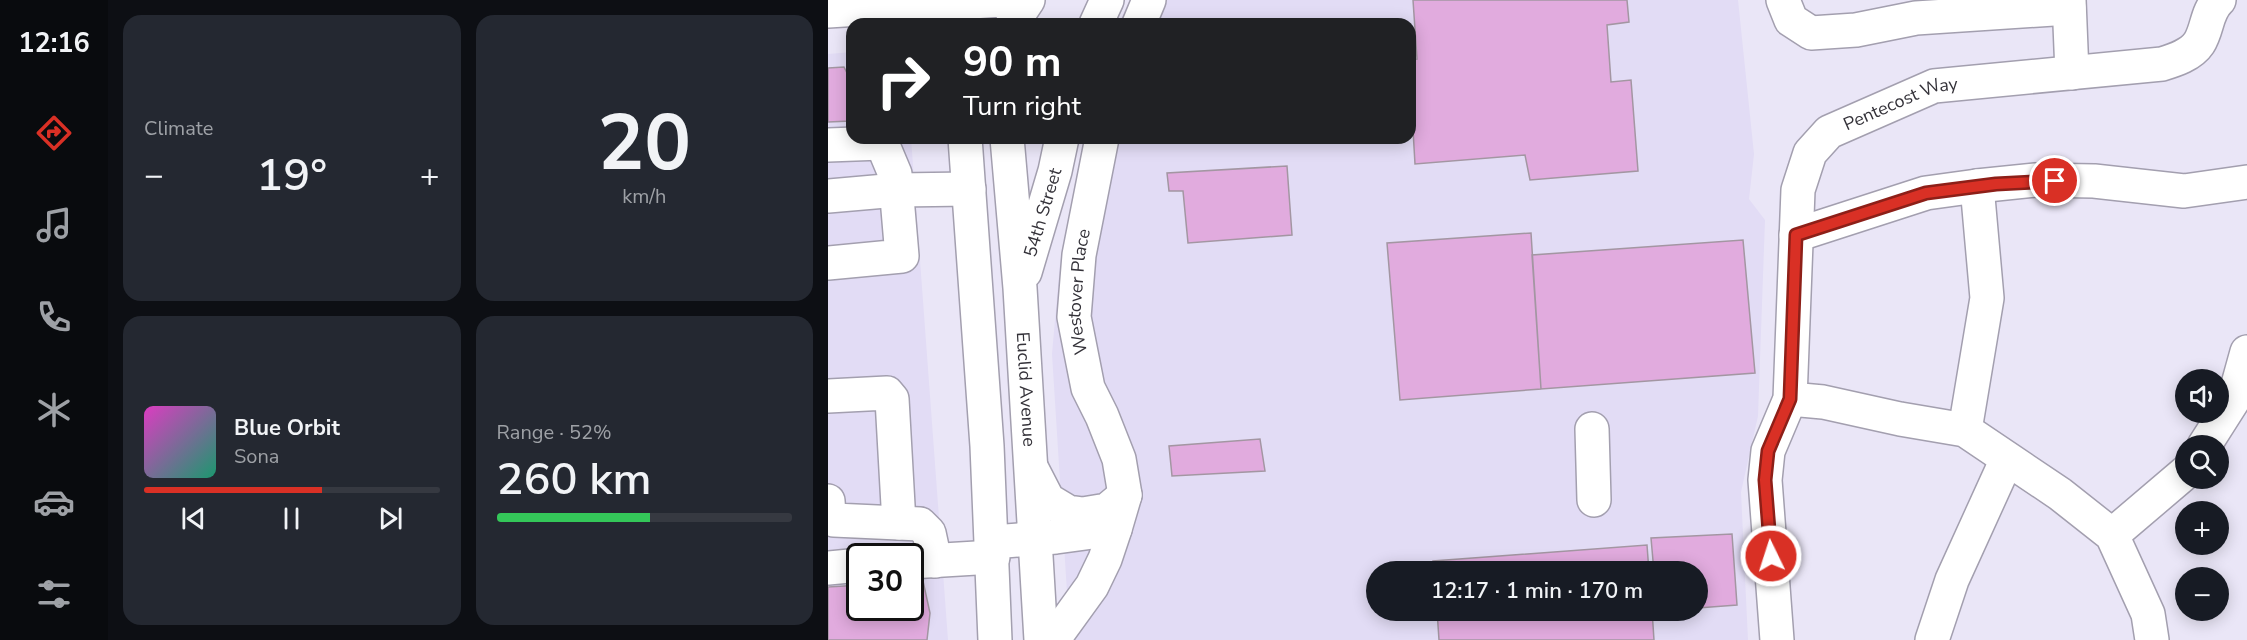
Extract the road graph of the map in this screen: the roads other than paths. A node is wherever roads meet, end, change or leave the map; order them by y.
1 (1000, 0) edge
2 (1028, 0) edge
3 (1107, 0) edge
4 (1149, 0) edge
5 (1783, 0) edge
6 (2069, 4) edge
7 (2215, 4) edge
8 (954, 9) edge
9 (828, 11) edge
10 (874, 16) edge
11 (1000, 18) edge
12 (1016, 18) edge
13 (1099, 18) edge
14 (1142, 18) edge
15 (2072, 73) junction
16 (846, 143) edge
17 (884, 144) edge
18 (965, 144) edge
19 (1008, 144) edge
20 (1061, 144) edge
21 (1101, 144) edge
22 (828, 145) edge
23 (2247, 182) edge
24 (1977, 186) junction
25 (969, 189) junction
26 (897, 190) junction
27 (828, 196) edge
28 (1796, 235) junction
29 (828, 263) edge
30 (1020, 288) junction
31 (2247, 352) edge
32 (828, 396) edge
33 (1790, 399) junction
34 (2240, 404) edge
35 (1592, 429) dead end
36 (1965, 430) junction
37 (2213, 435) edge
38 (2007, 459) junction
39 (1031, 467) junction
40 (2175, 481) edge
41 (1125, 495) junction
42 (1594, 500) dead end
43 (828, 501) edge
44 (899, 523) junction
45 (1115, 528) junction
46 (2112, 535) junction
47 (1035, 538) junction
48 (993, 550) junction
49 (924, 556) edge
50 (924, 561) edge
51 (846, 567) edge
52 (828, 568) edge
53 (995, 640) edge
54 (1041, 640) edge
55 (1053, 640) edge
56 (1777, 640) edge
57 (1932, 640) edge
58 (2152, 640) edge

1 - 8 main road
1 - 11 main road
2 - 12 main road
3 - 13 main road
4 - 14 main road
5 - 6 main road
6 - 15 main road
7 - 15 main road, Pentecost Way
8 - 10 main road
9 - 10 main road
15 - 28 main road, Pentecost Way
16 - 22 main road
17 - 26 main road
18 - 25 main road
19 - 30 main road, Euclid Avenue
20 - 30 main road, 54th Street
21 - 41 main road, Westover Place
23 - 24 main road
24 - 28 main road
24 - 36 main road
25 - 26 main road
25 - 48 main road
26 - 27 main road
26 - 29 main road
28 - 33 main road, Pentecost Way
30 - 39 main road, Euclid Avenue
31 - 34 main road
32 - 44 main road
33 - 36 main road
33 - 56 main road, Pentecost Way
34 - 37 main road
35 - 42 main road
36 - 38 main road
38 - 46 main road
38 - 57 main road
39 - 41 main road
39 - 47 main road, Euclid Avenue
40 - 46 main road
41 - 45 main road, Westover Place
43 - 44 main road
44 - 49 main road
45 - 47 main road
45 - 55 main road, Westover Place
46 - 58 main road
47 - 48 main road
47 - 54 main road, Euclid Avenue
48 - 50 main road
48 - 53 main road
51 - 52 main road

